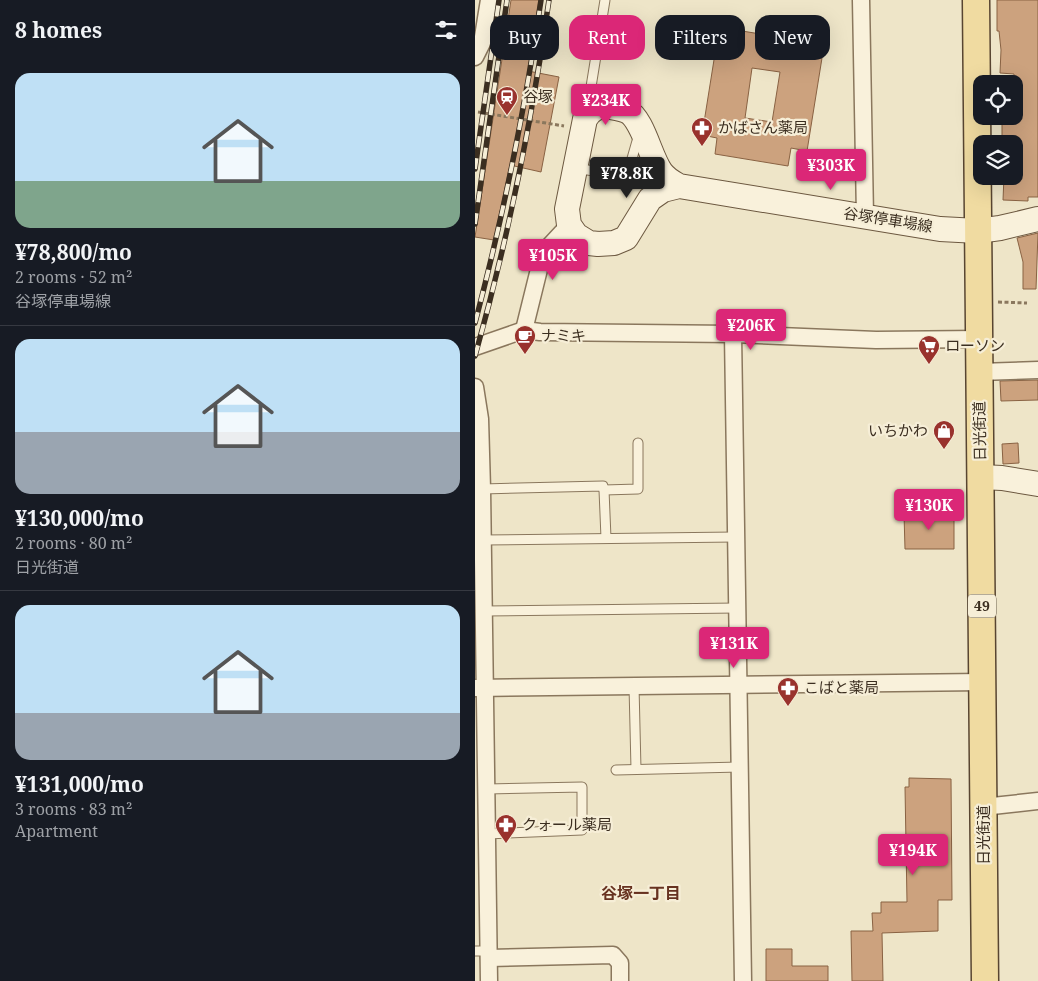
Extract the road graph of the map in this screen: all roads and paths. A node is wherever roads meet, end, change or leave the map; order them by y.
1 (489, 0) edge
2 (605, 0) edge
3 (861, 0) edge
4 (976, 0) edge
5 (475, 56) edge
6 (597, 108) junction
7 (478, 112) dead end
8 (568, 127) dead end
9 (641, 129) junction
10 (575, 168) junction
11 (679, 186) junction
12 (865, 216) junction
13 (1038, 219) edge
14 (569, 225) junction
15 (978, 231) junction
16 (1002, 303) dead end
17 (1027, 303) dead end
18 (524, 330) junction
19 (733, 334) junction
20 (979, 339) junction
21 (475, 347) edge
22 (1038, 370) edge
23 (979, 372) junction
24 (475, 387) edge
25 (638, 443) dead end
26 (981, 477) junction
27 (1038, 484) edge
28 (482, 489) junction
29 (605, 490) junction
30 (735, 537) junction
31 (606, 538) junction
32 (483, 540) junction
33 (737, 608) junction
34 (484, 611) junction
35 (983, 682) junction
36 (738, 684) junction
37 (634, 686) junction
38 (480, 688) edge
39 (740, 767) junction
40 (636, 769) junction
41 (616, 770) dead end
42 (487, 789) junction
43 (1038, 801) edge
44 (983, 807) junction
45 (487, 834) junction
46 (484, 953) edge
47 (489, 981) edge
48 (620, 981) edge
49 (743, 981) edge
50 (985, 981) edge

1 - 5 street
2 - 6 lane
3 - 12 street
4 - 15 main road, 日光街道 / 49
6 - 9 street
6 - 10 street
7 - 8 path
9 - 10 lane
9 - 11 street
10 - 14 street
11 - 12 street, 谷塚停車場線
11 - 14 street
12 - 15 street, 谷塚停車場線
13 - 15 street, 谷塚停車場線
14 - 18 street
15 - 20 main road, 日光街道 / 49
16 - 17 path
18 - 19 street
18 - 21 street
19 - 20 street
19 - 30 street
20 - 23 main road, 日光街道 / 49
22 - 23 street
23 - 26 main road, 日光街道 / 49
24 - 28 street
25 - 29 lane
26 - 27 street
26 - 35 main road, 日光街道 / 49
28 - 29 lane
28 - 32 street
29 - 31 lane
30 - 31 lane
30 - 33 street
31 - 32 lane
32 - 34 street
33 - 34 lane
33 - 36 street
34 - 38 street
35 - 36 street
35 - 44 main road, 日光街道 / 49
36 - 37 street
36 - 39 street
37 - 38 street
37 - 40 lane
38 - 42 street
39 - 40 lane
39 - 49 street
40 - 41 lane
42 - 45 street
42 - 45 lane
43 - 44 street
44 - 50 main road, 日光街道 / 49
45 - 46 street
46 - 47 street
46 - 48 street

